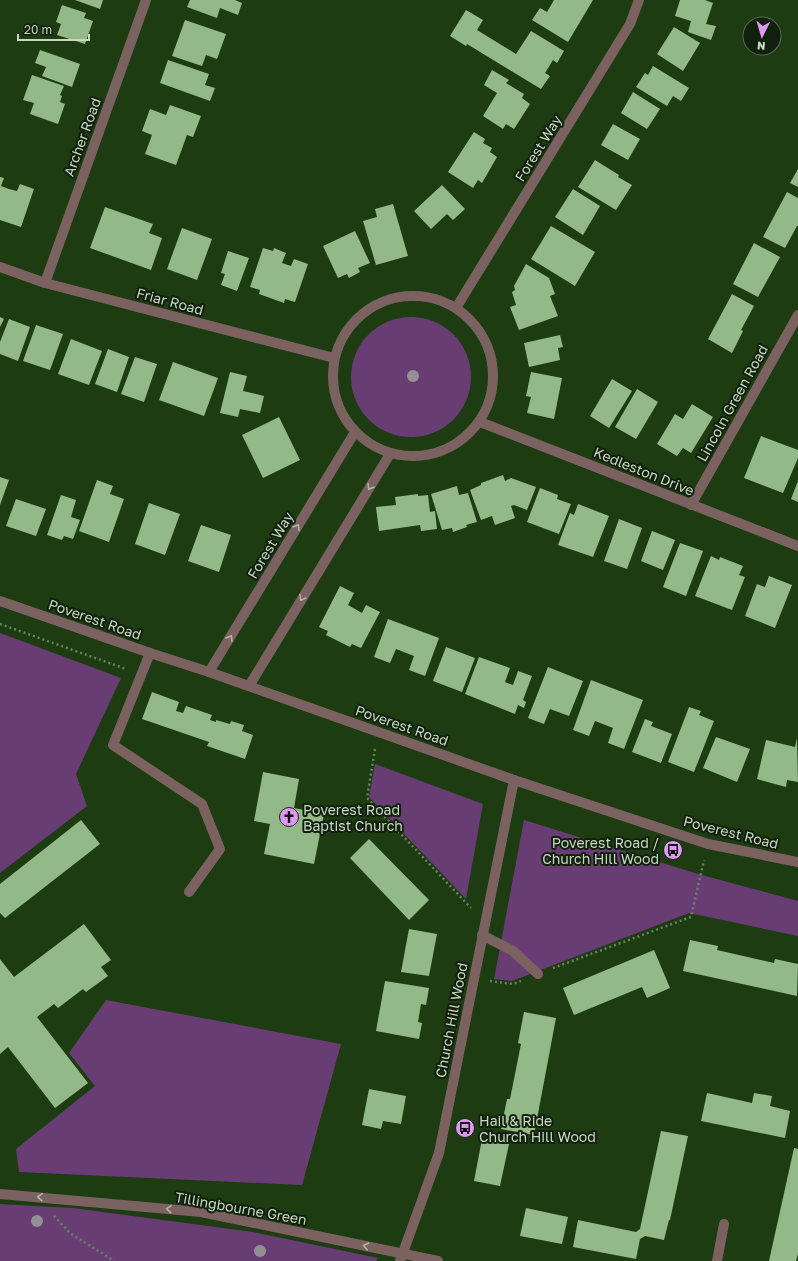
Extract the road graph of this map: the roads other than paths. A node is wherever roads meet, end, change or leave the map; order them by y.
1 (146, 0) edge
2 (638, 0) edge
3 (0, 267) edge
4 (45, 283) junction
5 (456, 308) junction
6 (798, 314) edge
7 (334, 358) junction
8 (480, 422) junction
9 (355, 432) junction
10 (390, 454) junction
11 (691, 505) junction
12 (798, 546) edge
13 (0, 601) edge
14 (150, 653) junction
15 (209, 672) junction
16 (249, 686) junction
17 (514, 780) junction
18 (798, 862) edge
19 (189, 892) dead end
20 (482, 935) junction
21 (538, 974) road end
22 (0, 1194) edge
23 (724, 1224) dead end
24 (402, 1257) edge
25 (438, 1261) edge
26 (717, 1261) edge

1 - 4 street, Archer Road
2 - 5 street, Forest Way
3 - 4 street, Friar Road
4 - 7 street, Friar Road
5 - 7 street
5 - 8 street
6 - 11 street, Lincoln Green Road
7 - 9 street
8 - 10 street
8 - 11 street, Kedleston Drive
9 - 10 street
15 -> 9 street, Forest Way
10 -> 16 street
11 - 12 street, Kedleston Drive
13 - 14 street, Poverest Road
14 - 15 street, Poverest Road
14 - 19 street
15 - 16 street, Poverest Road
16 - 17 street, Poverest Road
17 - 18 street, Poverest Road
17 - 20 street, Church Hill Wood
20 - 21 street
20 - 24 street, Church Hill Wood
24 -> 22 street, Tillingbourne Green
23 - 26 street
24 - 25 street, Tillingbourne Green

